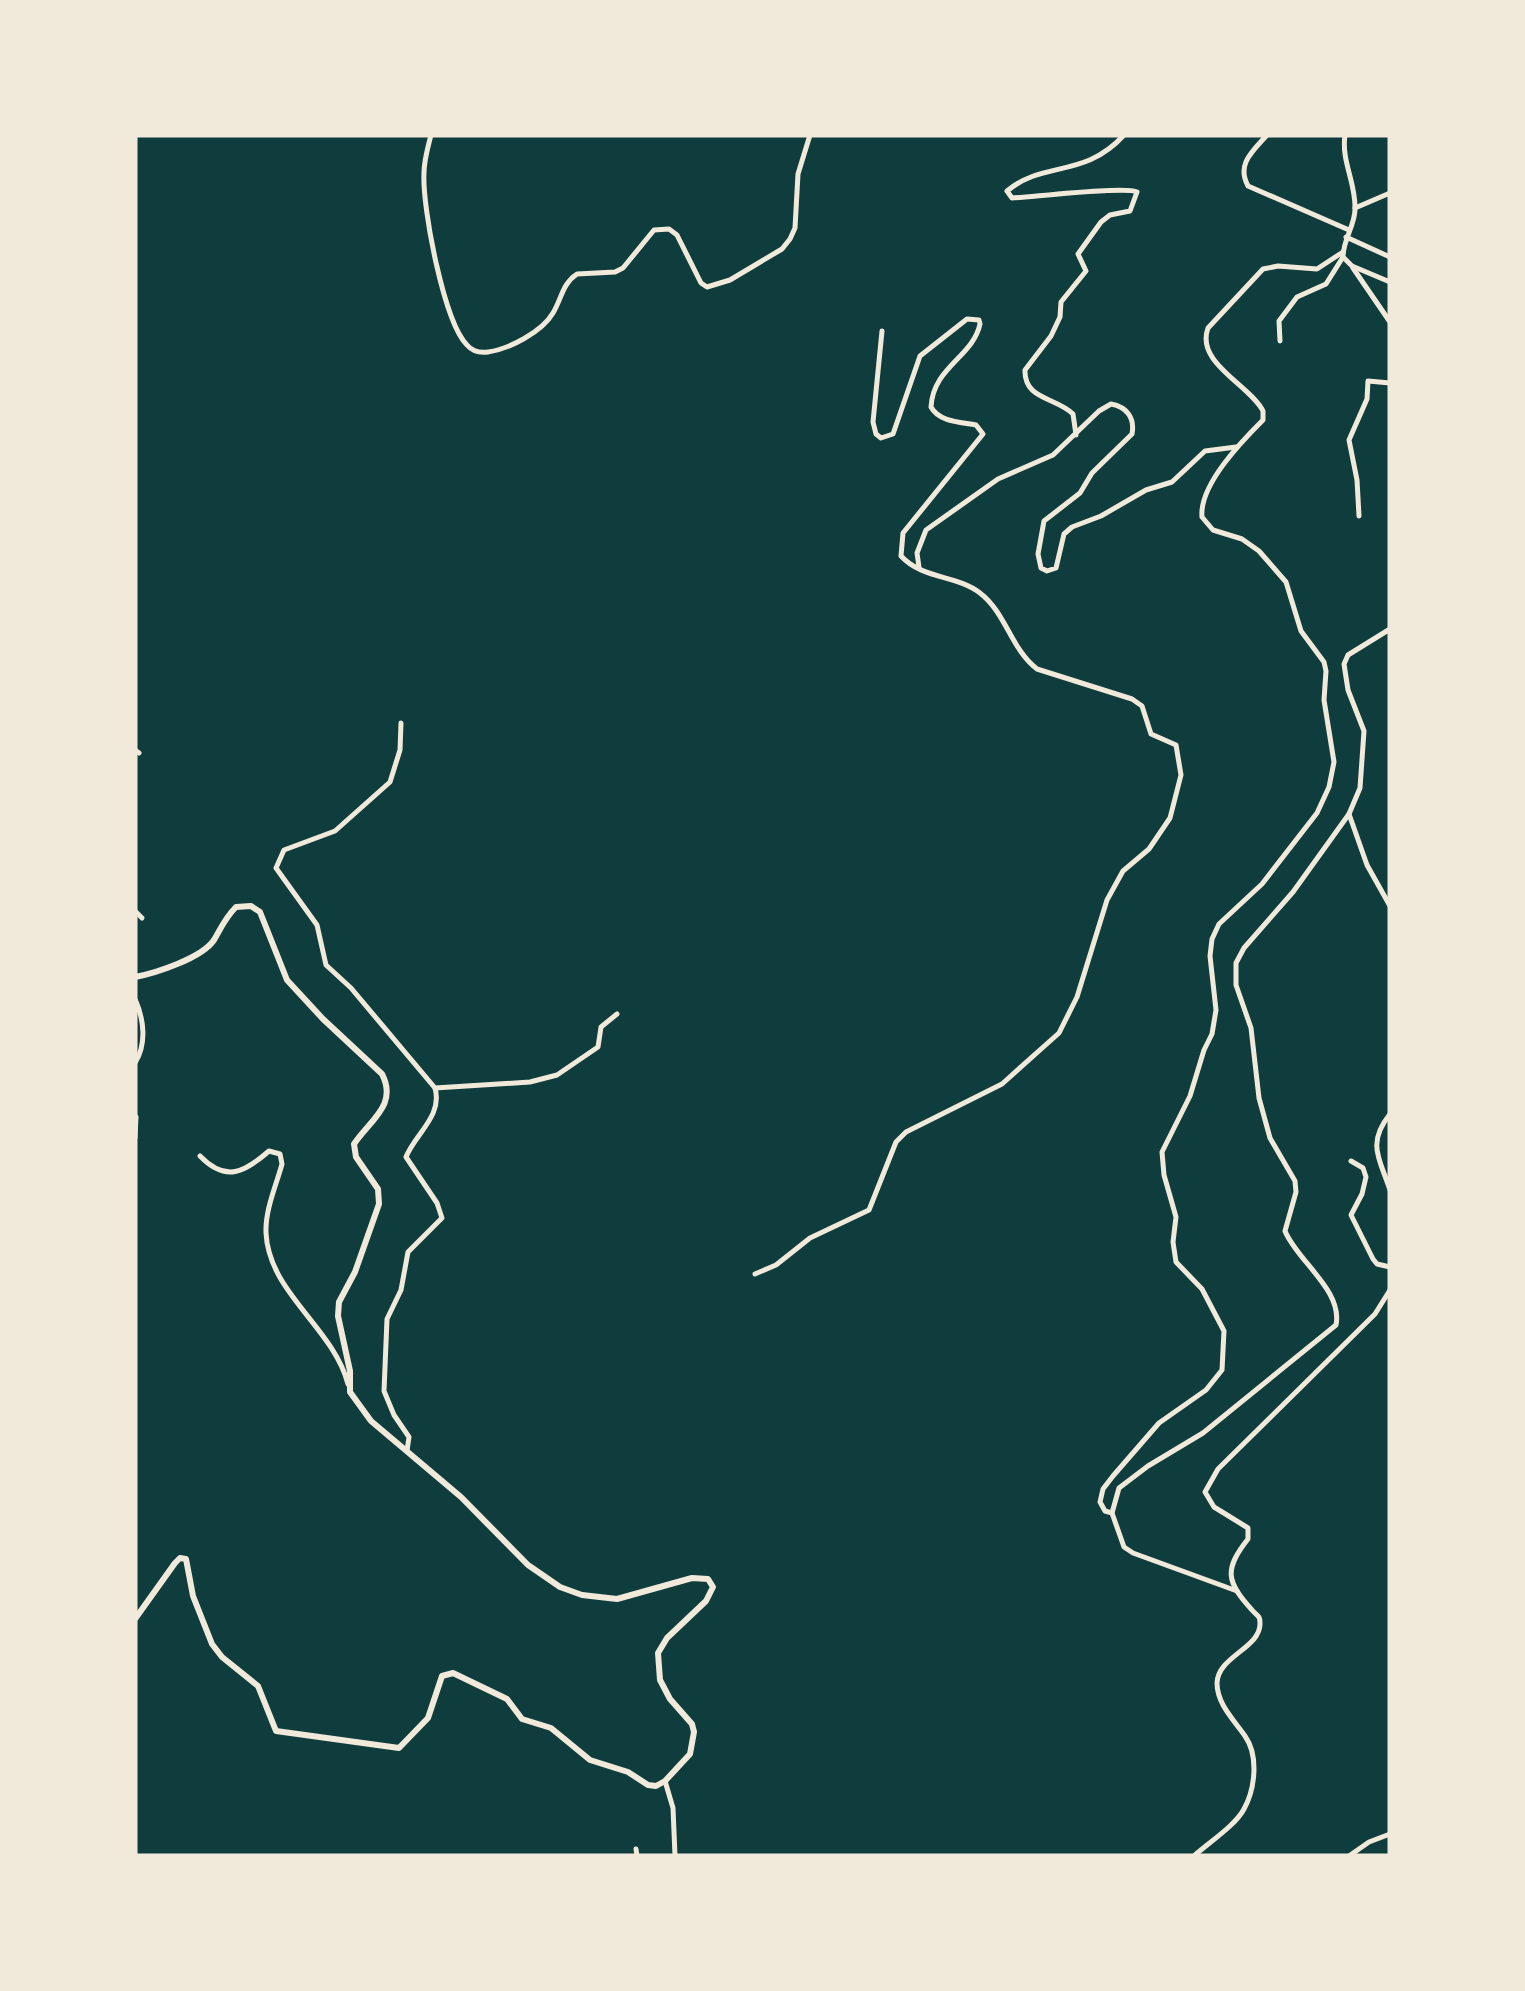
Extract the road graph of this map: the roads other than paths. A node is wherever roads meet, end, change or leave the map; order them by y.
1 (431, 135) edge
2 (810, 135) edge
3 (1124, 135) edge
4 (1267, 135) edge
5 (1345, 135) edge
6 (1390, 193) edge
7 (1355, 208) junction
8 (1347, 234) junction
9 (1343, 254) junction
10 (1390, 257) edge
11 (1352, 266) junction
12 (1390, 282) edge
13 (1390, 322) edge
14 (882, 330) dead end
15 (1280, 341) dead end
16 (1390, 383) edge
17 (1076, 435) junction
18 (1236, 447) junction
19 (1359, 516) dead end
20 (919, 569) junction
21 (1390, 628) edge
22 (401, 722) dead end
23 (1349, 814) junction
24 (1390, 906) edge
25 (135, 911) edge
26 (142, 918) dead end
27 (135, 978) edge
28 (135, 999) edge
29 (618, 1014) dead end
30 (135, 1063) edge
31 (435, 1088) junction
32 (1390, 1114) edge
33 (136, 1117) edge
34 (135, 1138) edge
35 (200, 1156) dead end
36 (1352, 1161) dead end
37 (1390, 1190) edge
38 (1390, 1267) edge
39 (755, 1274) dead end
40 (1390, 1290) edge
41 (350, 1392) junction
42 (406, 1453) junction
43 (1112, 1513) junction
44 (1236, 1591) junction
45 (135, 1620) edge
46 (665, 1782) junction
47 (1390, 1834) edge
48 (675, 1856) edge
49 (1194, 1856) edge
50 (1349, 1856) edge

1 - 2 street
3 - 17 street
4 - 8 street
5 - 7 street
6 - 7 street
7 - 8 street
8 - 9 street
8 - 10 street
9 - 11 street
9 - 15 street
9 - 18 street
11 - 12 street
11 - 13 street
14 - 20 street
16 - 19 street
17 - 18 street
17 - 20 street
18 - 43 street
20 - 39 street
21 - 23 street
22 - 31 street
23 - 24 street
23 - 43 street
25 - 26 street
27 - 41 street
28 - 30 street
29 - 31 street
31 - 42 street
32 - 37 street
33 - 34 street
35 - 41 street
36 - 38 street
40 - 44 street
41 - 42 street
42 - 46 street
43 - 44 street
44 - 49 street
45 - 46 street
46 - 48 street
47 - 50 street

